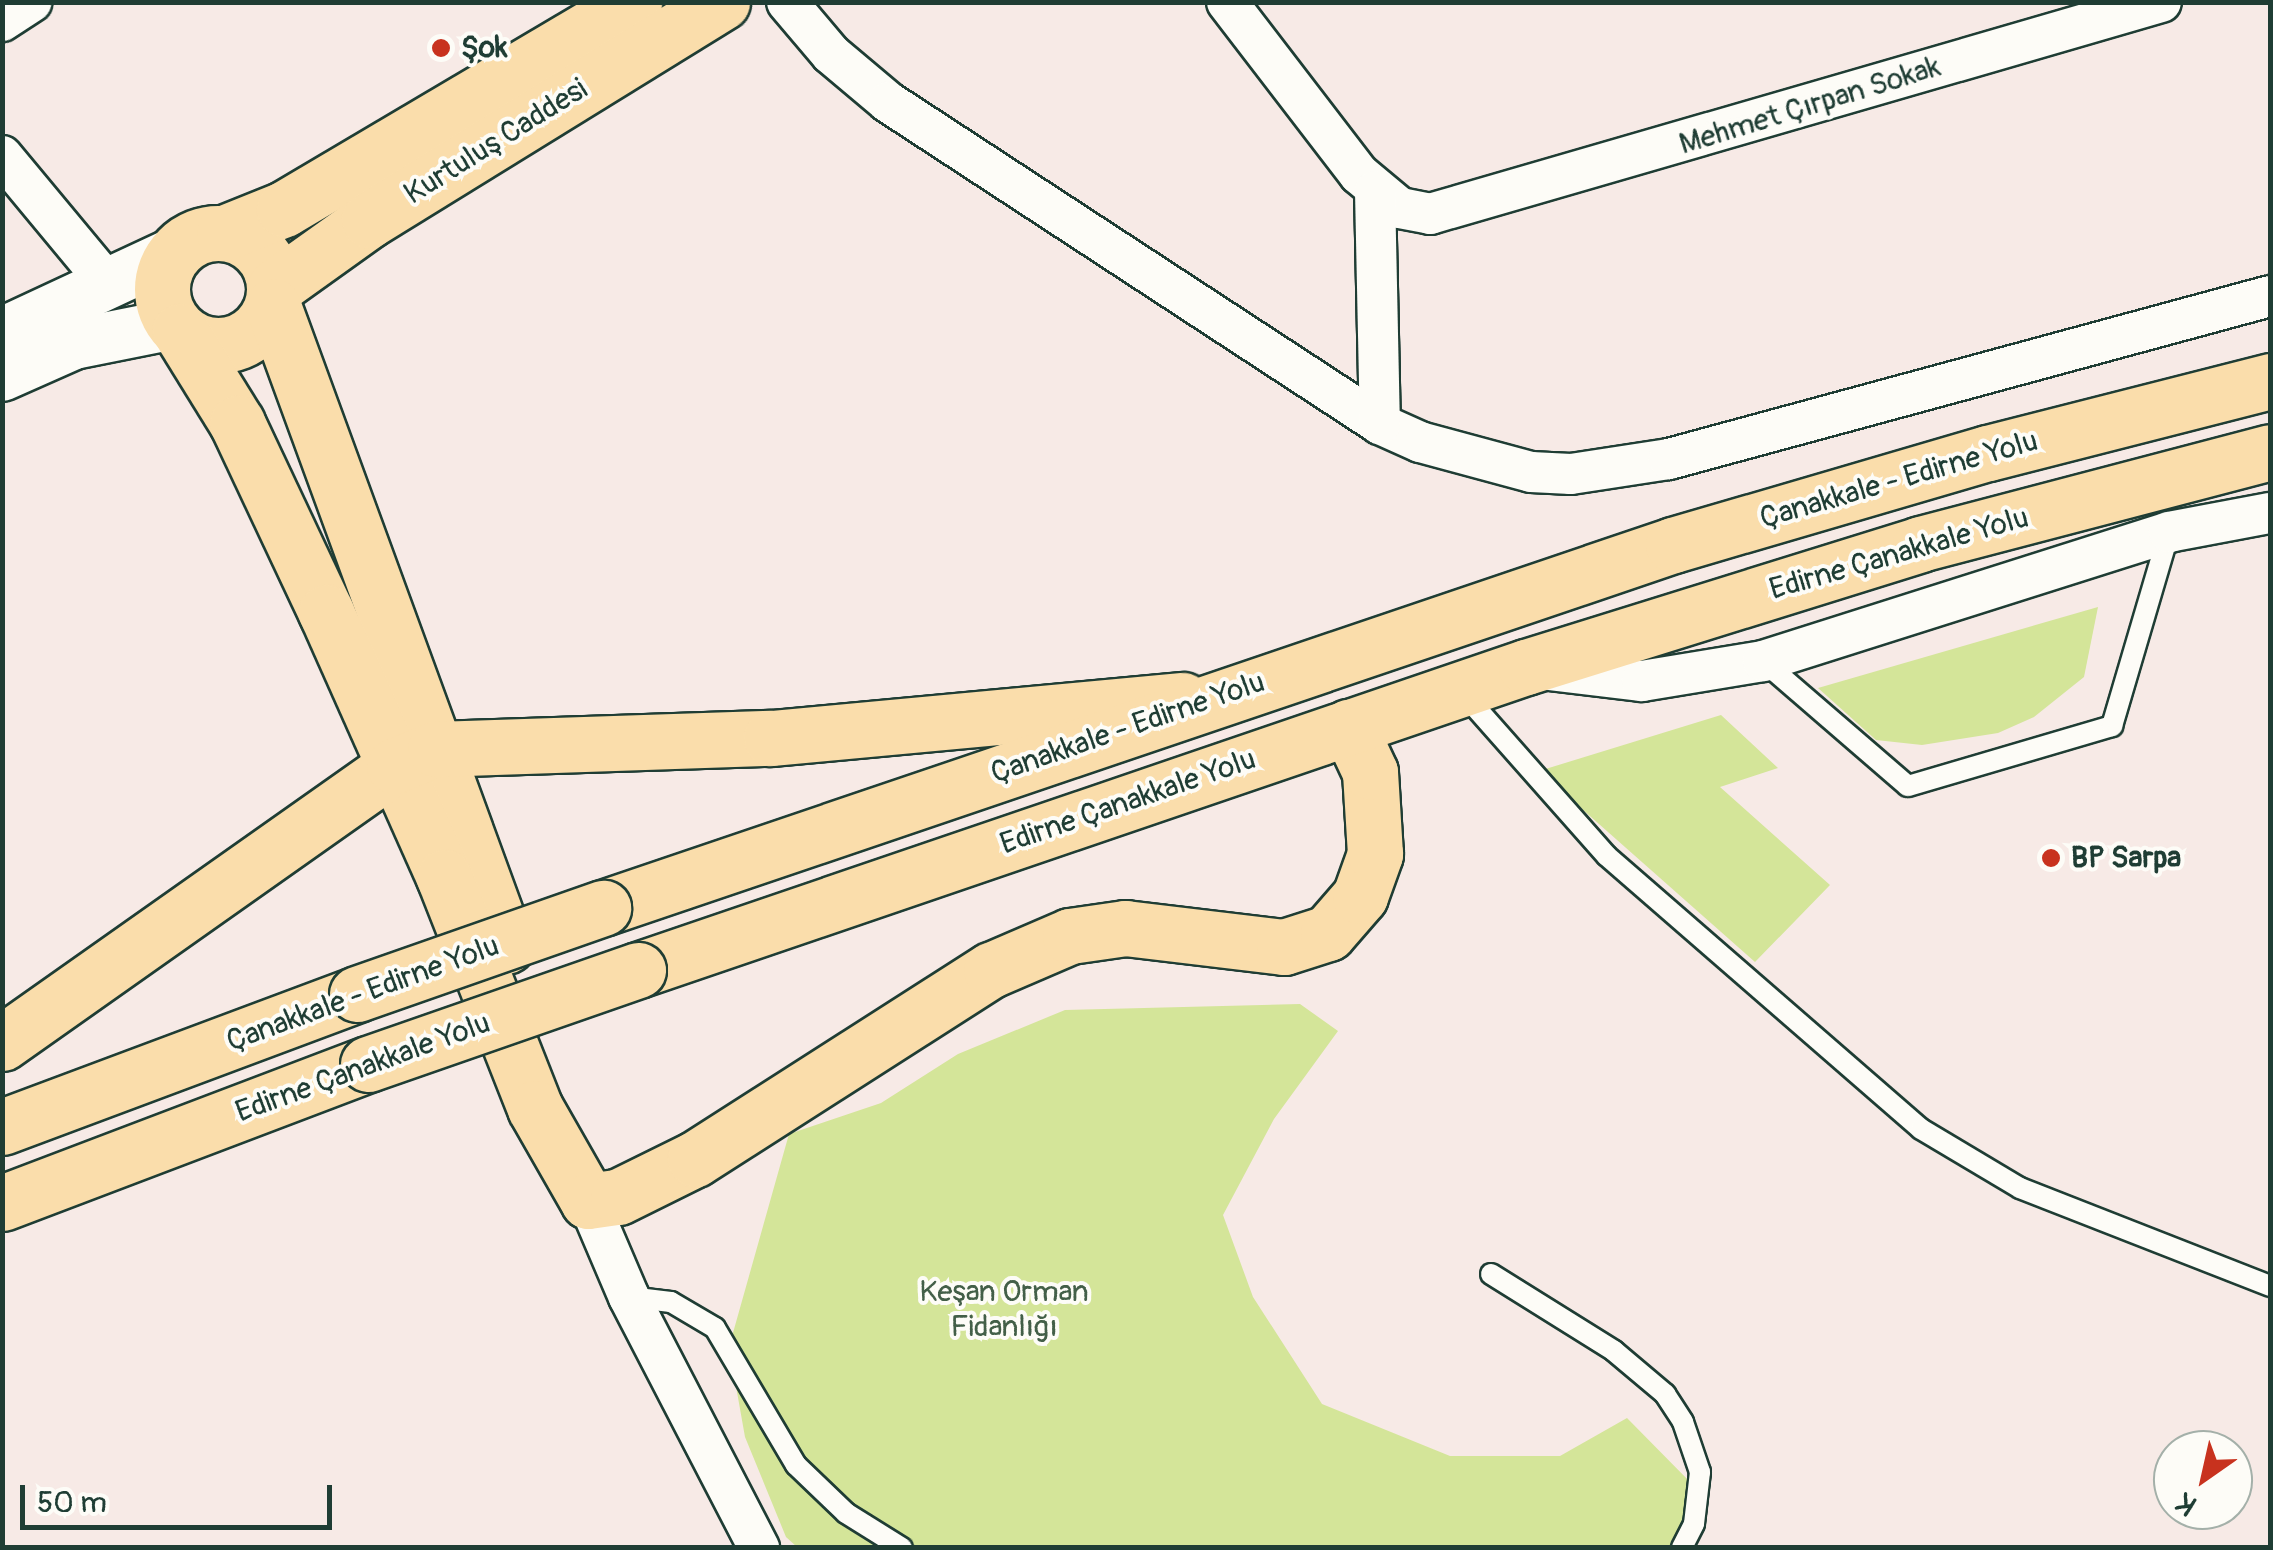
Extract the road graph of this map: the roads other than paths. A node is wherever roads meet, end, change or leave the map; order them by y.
1 (31, 2) edge
2 (634, 2) edge
3 (722, 2) edge
4 (787, 2) edge
5 (1227, 2) edge
6 (2162, 2) edge
7 (2039, 19) edge
8 (2, 21) edge
9 (2, 156) edge
10 (1375, 191) junction
11 (200, 243) junction
12 (105, 280) junction
13 (274, 296) junction
14 (2270, 296) edge
15 (177, 328) junction
16 (2, 333) edge
17 (2, 376) edge
18 (2270, 381) edge
19 (1380, 424) junction
20 (2270, 452) edge
21 (2162, 507) junction
22 (2270, 512) edge
23 (1763, 661) junction
24 (1526, 667) junction
25 (1460, 690) junction
26 (1214, 697) junction
27 (1348, 727) junction
28 (414, 757) junction
29 (2, 1043) edge
30 (2, 1128) edge
31 (588, 1201) junction
32 (2, 1203) edge
33 (1491, 1274) dead end
34 (2270, 1286) edge
35 (629, 1297) junction
36 (758, 1548) edge
37 (902, 1548) edge
38 (1682, 1548) edge

1 - 8 street
2 - 11 main road, Kurtuluş Caddesi
3 - 13 main road, Kurtuluş Caddesi
4 - 19 street
5 - 10 street
6 - 7 street, Mehmet Çırpan Sokak
7 - 10 street, Mehmet Çırpan Sokak
9 - 12 street
10 - 19 street
11 - 12 street, Kurtuluş Caddesi
11 - 13 main road
11 - 15 main road
12 - 16 street, Kurtuluş Caddesi
13 - 15 main road
13 - 28 main road
14 - 19 street
15 - 17 street
15 - 28 main road
18 - 26 main road, Çanakkale - Edirne Yolu
20 - 21 main road, Edirne Çanakkale Yolu
21 - 22 street
21 - 23 street
21 - 23 lane
21 - 24 main road, Edirne Çanakkale Yolu
23 - 24 street
24 - 25 main road, Edirne Çanakkale Yolu
25 - 27 main road, Edirne Çanakkale Yolu
25 - 34 lane
26 - 28 main road
26 - 30 main road, Çanakkale - Edirne Yolu, bridge
27 - 31 main road
27 - 32 main road, Edirne Çanakkale Yolu, bridge
28 - 29 main road
28 - 31 main road
31 - 35 street
33 - 38 lane
35 - 36 street
35 - 37 lane

